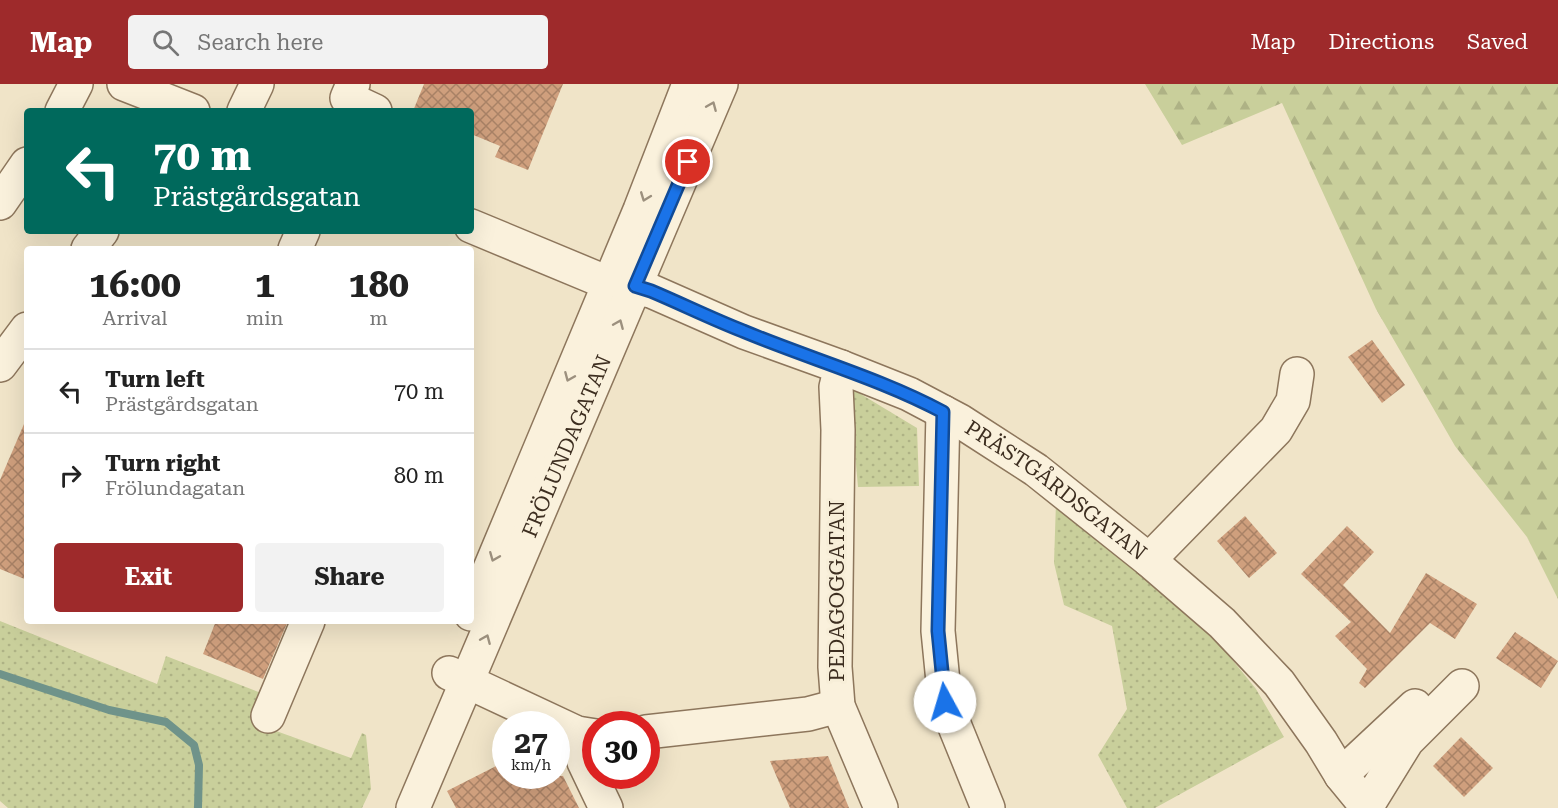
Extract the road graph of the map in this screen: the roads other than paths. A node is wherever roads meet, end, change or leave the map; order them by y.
1 (76, 84) edge
2 (124, 84) edge
3 (257, 84) edge
4 (353, 84) edge
5 (689, 84) edge
6 (721, 84) edge
7 (64, 108) edge
8 (184, 108) edge
9 (245, 108) edge
10 (369, 108) edge
11 (24, 168) edge
12 (0, 203) edge
13 (100, 234) edge
14 (472, 235) edge
15 (90, 246) edge
16 (622, 284) junction
17 (24, 333) edge
18 (0, 365) edge
19 (841, 367) junction
20 (1297, 374) dead end
21 (943, 412) junction
22 (1149, 560) junction
23 (474, 607) edge
24 (307, 624) edge
25 (467, 624) edge
26 (458, 677) junction
27 (838, 706) junction
28 (268, 716) dead end
29 (660, 730) edge
30 (582, 733) edge
31 (1341, 775) junction
32 (597, 789) edge
33 (1368, 807) edge
34 (390, 808) edge
35 (413, 808) edge
36 (606, 808) edge
37 (881, 808) edge
38 (988, 808) edge

1 - 7 street
2 - 8 street
3 - 9 street
4 - 10 street
5 -> 16 street, FRÖLUNDAGATAN
16 -> 6 street, FRÖLUNDAGATAN
11 - 12 street
13 - 15 street
14 - 16 street, PRÄSTGÅRDSGATAN
16 - 19 street, PRÄSTGÅRDSGATAN
16 -> 23 street, FRÖLUNDAGATAN
26 -> 16 street, FRÖLUNDAGATAN
17 - 18 street
19 - 21 street, PRÄSTGÅRDSGATAN
19 - 27 street, PEDAGOGGATAN
20 - 22 street
21 - 22 street, PRÄSTGÅRDSGATAN
21 - 38 street
22 - 31 street, PRÄSTGÅRDSGATAN
24 - 28 street
25 - 26 street, FRÖLUNDAGATAN
26 - 30 street
26 - 34 street, FRÖLUNDAGATAN
26 - 35 street, FRÖLUNDAGATAN
27 - 29 street
27 - 37 street, PEDAGOGGATAN
31 - 33 street, PRÄSTGÅRDSGATAN
31 - 33 street
32 - 36 street

